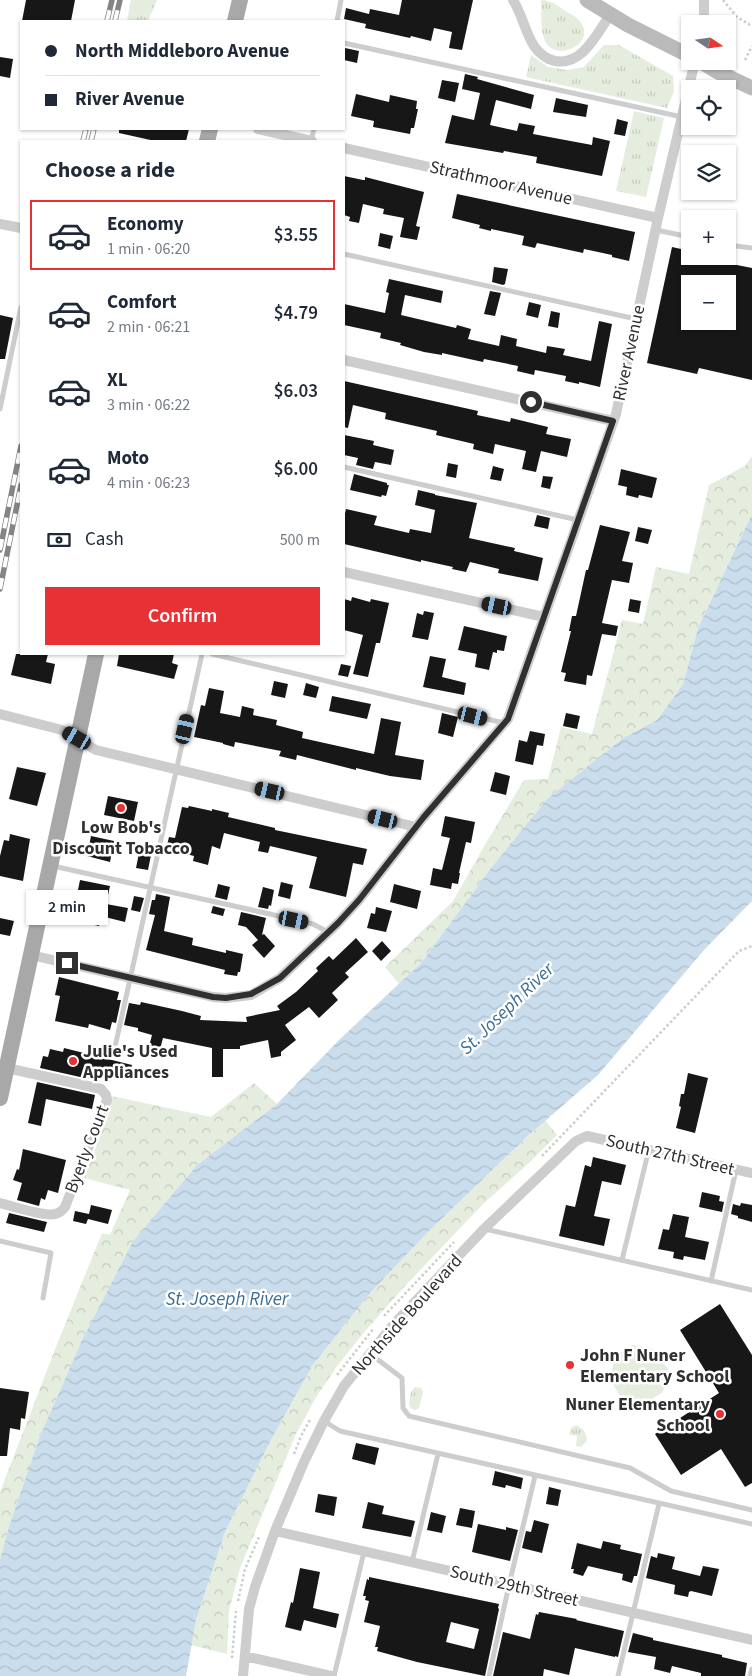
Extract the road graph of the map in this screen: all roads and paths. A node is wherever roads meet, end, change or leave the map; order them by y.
1 (240, 0) edge
2 (341, 0) edge
3 (513, 0) edge
4 (587, 0) edge
5 (704, 0) edge
6 (723, 0) edge
7 (610, 14) junction
8 (704, 15) edge
9 (235, 20) edge
10 (337, 20) edge
11 (752, 26) edge
12 (345, 43) edge
13 (752, 46) edge
14 (681, 52) edge
15 (745, 60) dead end
16 (715, 70) edge
17 (752, 88) edge
18 (681, 118) edge
19 (681, 122) edge
20 (262, 130) edge
21 (308, 140) edge
22 (345, 148) edge
23 (658, 218) junction
24 (0, 224) edge
25 (20, 228) edge
26 (656, 230) junction
27 (681, 235) edge
28 (736, 246) edge
29 (752, 248) edge
30 (345, 254) edge
31 (20, 312) edge
32 (636, 318) junction
33 (345, 360) edge
34 (0, 409) edge
35 (613, 421) junction
36 (345, 467) edge
37 (578, 520) junction
38 (345, 572) edge
39 (544, 617) junction
40 (96, 655) edge
41 (202, 655) edge
42 (216, 655) edge
43 (0, 714) edge
44 (505, 723) junction
45 (77, 738) junction
46 (176, 769) junction
47 (416, 827) junction
48 (50, 866) junction
49 (151, 888) junction
50 (328, 932) junction
51 (31, 955) junction
52 (131, 978) junction
53 (116, 1047) dead end
54 (6, 1068) junction
55 (0, 1098) edge
56 (588, 1136) joint
57 (649, 1149) junction
58 (736, 1170) junction
59 (752, 1173) edge
60 (0, 1203) edge
61 (484, 1229) junction
62 (0, 1241) edge
63 (622, 1260) junction
64 (710, 1281) junction
65 (752, 1290) edge
66 (43, 1298) dead end
67 (370, 1353) junction
68 (324, 1421) junction
69 (438, 1454) junction
70 (535, 1476) junction
71 (659, 1504) junction
72 (752, 1510) edge
73 (752, 1524) edge
74 (275, 1531) junction
75 (364, 1552) junction
76 (412, 1563) junction
77 (509, 1585) junction
78 (633, 1613) junction
79 (752, 1640) edge
80 (245, 1656) junction
81 (752, 1668) edge
82 (243, 1676) edge
83 (333, 1676) edge
84 (489, 1676) edge
85 (618, 1676) edge
86 (750, 1676) edge

1 - 9 main road
2 - 10 lane
3 - 7 street
4 - 7 main road
5 - 8 street
6 - 11 path
7 - 14 main road
12 - 18 lane
13 - 15 path
16 - 17 main road
19 - 23 street, River Avenue
20 - 21 street
22 - 23 street, Strathmoor Avenue
23 - 26 street, River Avenue
24 - 25 street
26 - 27 lane
26 - 32 street, River Avenue
28 - 29 lane
30 - 32 lane
31 - 34 lane
32 - 35 street, River Avenue
33 - 35 street
35 - 37 street, River Avenue
36 - 37 lane
37 - 39 street, River Avenue
38 - 39 street
39 - 44 street, River Avenue
40 - 45 main road
41 - 46 lane
42 - 44 lane
43 - 45 street
44 - 47 street, River Avenue
45 - 46 street
45 - 48 main road
46 - 47 street
46 - 49 lane
47 - 50 street, River Avenue
48 - 49 lane
48 - 51 main road
49 - 50 lane
49 - 52 lane
50 - 52 street, River Avenue
51 - 52 street, River Avenue
51 - 54 main road
52 - 53 lane
54 - 55 main road
54 - 60 street, Byerly Court
56 - 57 street, South 27th Street
56 - 61 street, Northside Boulevard
57 - 58 street, South 27th Street
57 - 63 lane
58 - 59 street, South 27th Street
58 - 64 lane
61 - 63 lane
61 - 67 street, Northside Boulevard
62 - 66 lane
63 - 64 lane
64 - 65 lane
67 - 68 street, Northside Boulevard
67 - 72 lane
68 - 69 lane
68 - 74 street, Northside Boulevard
69 - 70 lane
69 - 76 lane
70 - 71 lane
70 - 77 lane
71 - 73 lane
71 - 78 lane
74 - 75 street, South 29th Street
74 - 80 street, Northside Boulevard
75 - 76 street, South 29th Street
75 - 83 lane
76 - 77 street, South 29th Street
77 - 78 street, South 29th Street
77 - 84 lane
78 - 79 street, South 29th Street
78 - 85 lane
80 - 82 street, Northside Boulevard
80 - 83 street
81 - 86 lane

